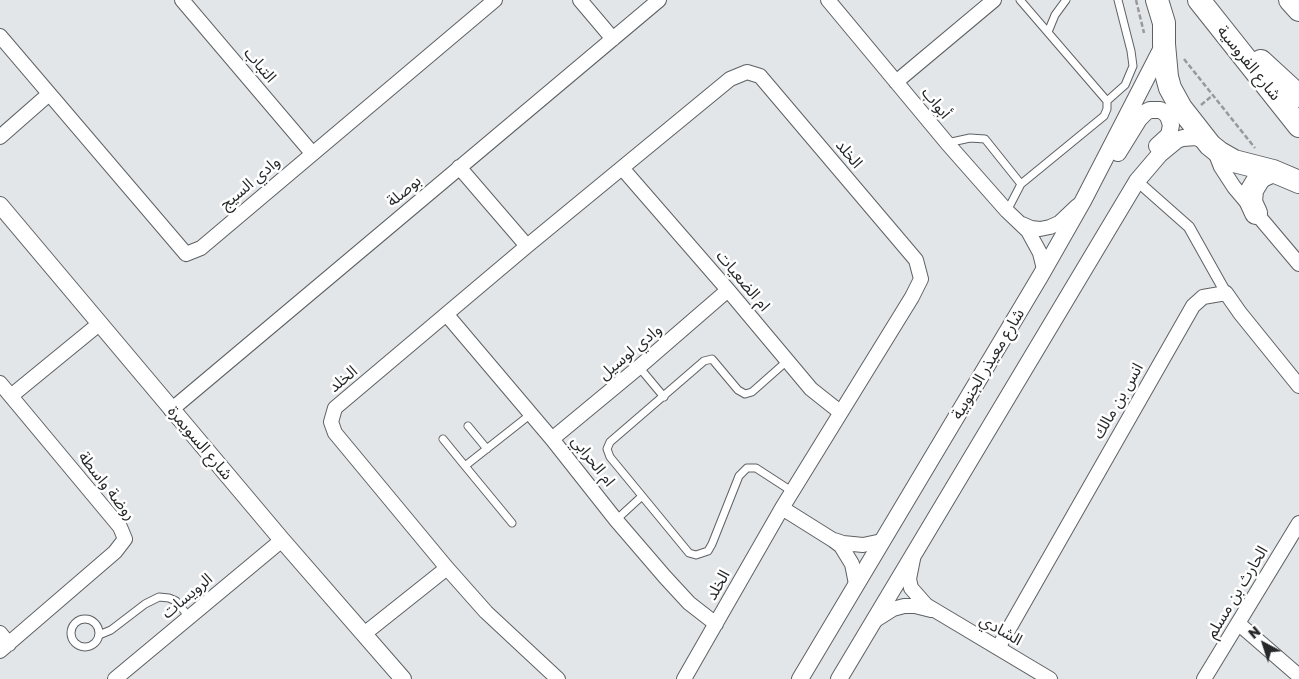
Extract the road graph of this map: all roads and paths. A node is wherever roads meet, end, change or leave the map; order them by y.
1 (182, 0) edge
2 (580, 0) edge
3 (659, 0) edge
4 (828, 0) edge
5 (994, 0) edge
6 (1020, 0) edge
7 (1066, 0) edge
8 (1118, 0) edge
9 (1136, 0) edge
10 (1157, 0) edge
11 (1199, 0) edge
12 (1290, 0) edge
13 (491, 1) edge
14 (1299, 10) edge
15 (1215, 21) junction
16 (1048, 32) junction
17 (0, 36) edge
18 (613, 39) junction
19 (1155, 40) junction
20 (1183, 55) dead end
21 (896, 82) junction
22 (49, 94) junction
23 (1299, 96) edge
24 (1107, 101) junction
25 (1299, 126) edge
26 (0, 137) edge
27 (947, 143) junction
28 (1211, 145) junction
29 (312, 153) junction
30 (1250, 165) junction
31 (459, 167) junction
32 (622, 168) junction
33 (1273, 171) junction
34 (1137, 181) junction
35 (1299, 182) edge
36 (1021, 184) junction
37 (1083, 201) junction
38 (0, 205) edge
39 (1007, 211) junction
40 (1256, 213) junction
41 (1022, 224) junction
42 (527, 246) junction
43 (1299, 264) edge
44 (1044, 270) junction
45 (728, 290) junction
46 (1226, 293) junction
47 (447, 315) junction
48 (99, 324) junction
49 (787, 361) junction
50 (639, 367) junction
51 (0, 383) edge
52 (1299, 386) edge
53 (11, 396) junction
54 (664, 397) junction
55 (171, 410) junction
56 (840, 412) junction
57 (531, 414) junction
58 (468, 426) dead end
59 (442, 439) dead end
60 (552, 439) junction
61 (487, 449) junction
62 (465, 466) junction
63 (793, 492) junction
64 (641, 497) junction
65 (782, 508) junction
66 (616, 520) junction
67 (512, 523) dead end
68 (1299, 523) edge
69 (282, 540) junction
70 (833, 540) junction
71 (882, 541) junction
72 (914, 555) junction
73 (447, 568) junction
74 (856, 584) junction
75 (934, 611) junction
76 (189, 617) junction
77 (872, 622) junction
78 (716, 624) junction
79 (1239, 624) junction
80 (0, 633) edge
81 (364, 634) junction
82 (99, 635) junction
83 (5, 648) edge
84 (998, 648) junction
85 (1299, 676) edge
86 (115, 679) edge
87 (403, 679) edge
88 (558, 679) edge
89 (684, 679) edge
90 (800, 679) edge
91 (839, 679) edge
92 (1050, 679) edge
93 (1204, 679) edge

1 - 29 street, التباب
2 - 18 street
3 - 18 street, بوصلة
4 - 21 street, أبواب
5 - 21 street
6 - 16 lane
7 - 16 lane
8 - 24 lane
9 - 19 path
10 - 19 highway
11 - 15 highway, شارع الفروسية
12 - 14 highway
13 - 29 street, وادي السيج
15 - 23 highway
15 - 25 highway, شارع الفروسية
16 - 24 lane
17 - 22 street, وادي السيج
18 - 31 street, بوصلة
19 - 28 highway
19 - 37 street, شارع معيذر الجنوبية
20 - 30 path
21 - 27 street, أبواب
22 - 26 street
22 - 29 street, وادي السيج
24 - 36 lane
27 - 36 lane
27 - 39 street, أبواب
28 - 30 highway
28 - 34 street, شارع معيذر الجنوبية
28 - 40 street
30 - 33 highway
31 - 42 street
31 - 55 street, بوصلة
32 - 42 street, الخلد
32 - 45 street, ام الضعيات
32 - 56 street, الخلد
33 - 35 highway
33 - 40 highway
34 - 37 street
34 - 46 street
34 - 72 street, شارع معيذر الجنوبية
36 - 39 lane
37 - 41 street
37 - 44 street, شارع معيذر الجنوبية
38 - 48 street, شارع السويمرة
39 - 41 street, أبواب
40 - 43 street
41 - 44 street, أبواب
42 - 47 street, الخلد
44 - 71 street, شارع معيذر الجنوبية
45 - 49 street, ام الضعيات
45 - 50 street, وادي لوسيل
46 - 52 street
46 - 84 street, انس بن مالك
47 - 57 street, ام الحرابي
47 - 73 street, الخلد
48 - 53 street
48 - 55 street, شارع السويمرة
49 - 54 lane
49 - 56 street, ام الضعيات
50 - 54 lane
50 - 60 street, وادي لوسيل
51 - 53 street, روضة واسطة
53 - 83 street, روضة واسطة
54 - 64 lane
55 - 69 street, شارع السويمرة
56 - 63 street, الخلد
57 - 60 street, ام الحرابي
57 - 61 lane
58 - 61 lane
59 - 62 lane
60 - 66 street, ام الحرابي
61 - 62 lane
62 - 67 lane
63 - 64 lane
63 - 65 street, الخلد
64 - 66 lane
65 - 70 street
65 - 78 street, الخلد
66 - 78 street, ام الحرابي
68 - 79 street, الحارث بن مسلم
69 - 76 street, الرويسات
69 - 81 street, شارع السويمرة
70 - 71 street
70 - 74 street
71 - 74 street, شارع معيذر الجنوبية
72 - 75 street, الشادي
72 - 77 street, شارع معيذر الجنوبية
73 - 81 street
73 - 88 street, الخلد
74 - 90 street, شارع معيذر الجنوبية
75 - 77 street, الشادي
75 - 84 street, الشادي
76 - 82 lane
76 - 86 street, الرويسات
77 - 91 street, شارع معيذر الجنوبية
78 - 89 street, الخلد
79 - 85 street
79 - 93 street, الحارث بن مسلم
80 - 83 street
81 - 87 street, شارع السويمرة
82 - 82 lane
84 - 92 street, الشادي

